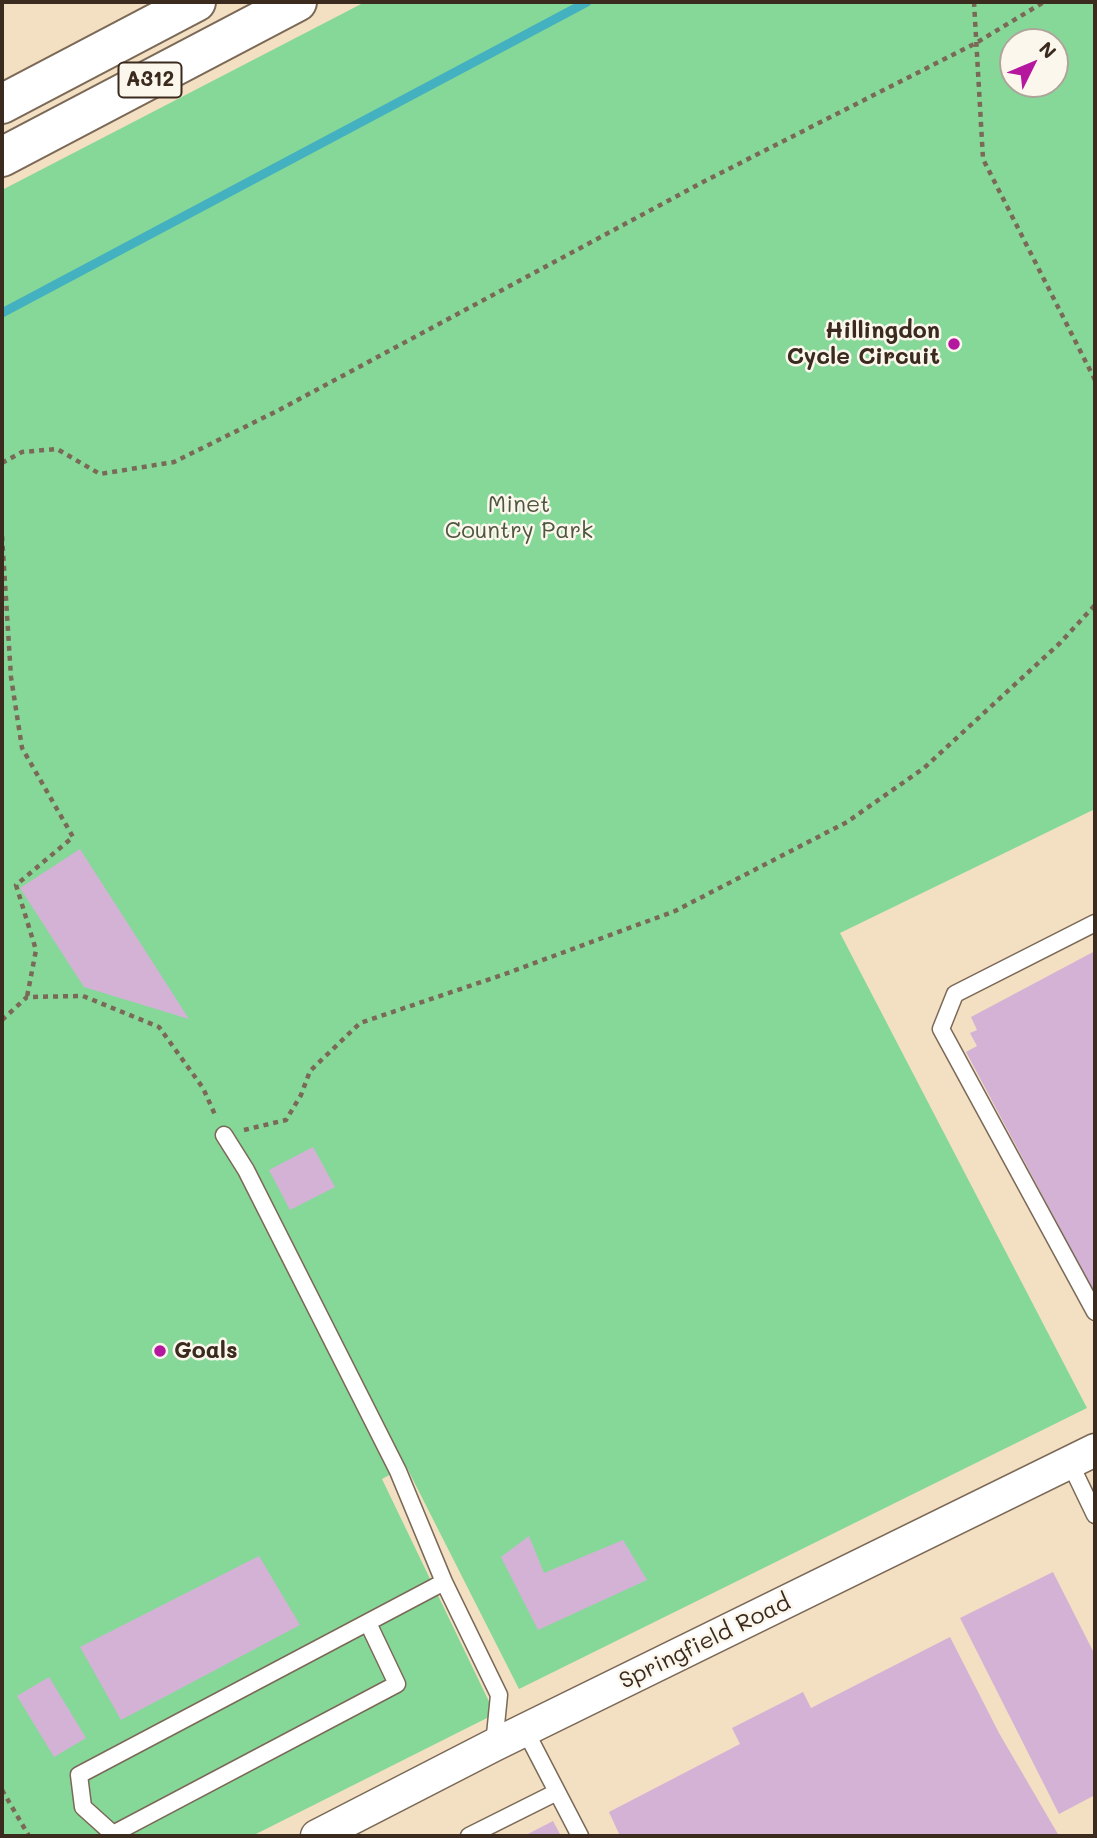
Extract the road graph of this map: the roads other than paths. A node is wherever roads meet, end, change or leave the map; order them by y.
1 (196, 2) edge
2 (297, 2) edge
3 (2, 104) edge
4 (2, 157) edge
5 (1095, 922) edge
6 (223, 1135) road end
7 (1095, 1312) edge
8 (1083, 1456) edge
9 (1095, 1516) edge
10 (444, 1582) junction
11 (368, 1623) junction
12 (525, 1730) junction
13 (494, 1745) junction
14 (557, 1792) junction
15 (317, 1836) edge
16 (469, 1836) edge
17 (580, 1836) edge

1 - 3 highway, A312
2 - 4 highway, A312
5 - 7 lane
6 - 10 lane
8 - 9 lane
8 - 12 street, Springfield Road
10 - 11 lane
10 - 13 lane
11 - 11 lane
12 - 13 street, Springfield Road
12 - 14 lane
13 - 15 street, Springfield Road
14 - 16 lane
14 - 17 lane

